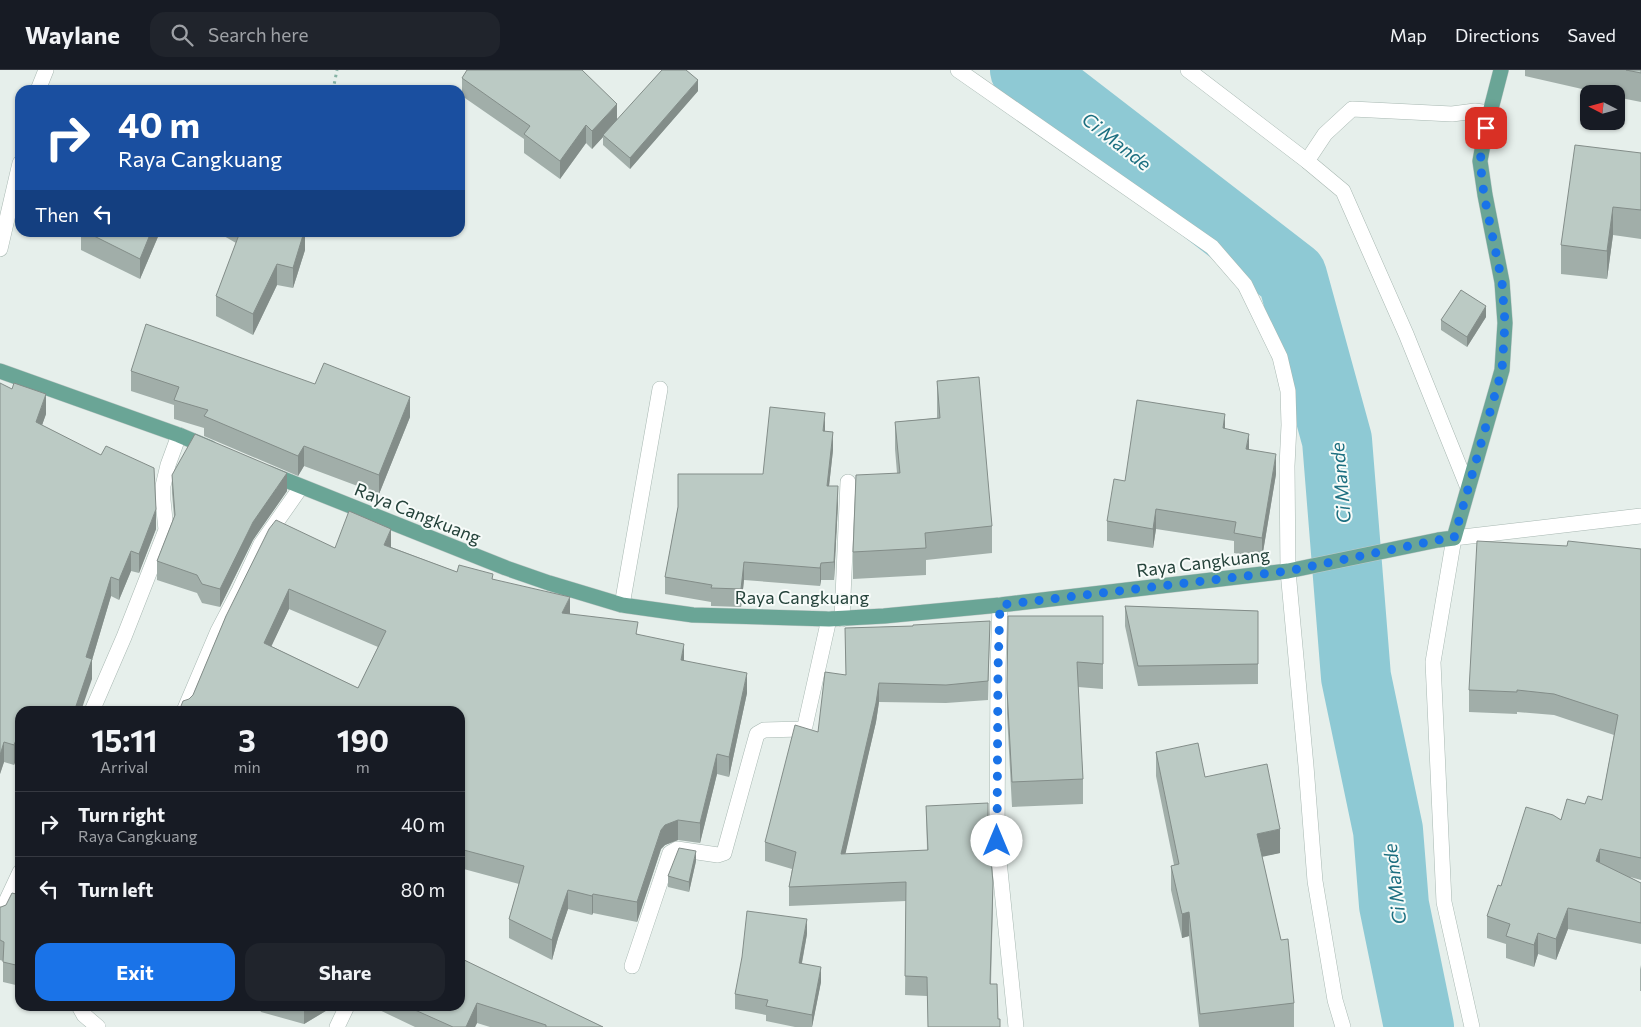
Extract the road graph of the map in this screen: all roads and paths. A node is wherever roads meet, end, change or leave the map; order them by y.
1 (46, 70) edge
2 (337, 70) edge
3 (958, 70) edge
4 (1188, 70) edge
5 (1501, 70) edge
6 (40, 85) edge
7 (334, 85) edge
8 (1490, 113) junction
9 (1307, 161) junction
10 (15, 184) edge
11 (0, 249) edge
12 (0, 371) edge
13 (660, 389) dead end
14 (179, 435) junction
15 (222, 454) edge
16 (257, 468) edge
17 (848, 482) dead end
18 (301, 487) junction
19 (1468, 488) junction
20 (1641, 516) edge
21 (1454, 538) junction
22 (1288, 571) junction
23 (622, 605) junction
24 (1000, 605) junction
25 (835, 619) junction
26 (94, 706) edge
27 (186, 706) edge
28 (15, 883) edge
29 (0, 918) edge
30 (632, 966) dead end
31 (82, 1011) edge
32 (345, 1011) edge
33 (98, 1027) edge
34 (337, 1027) edge
35 (1016, 1027) edge
36 (1343, 1027) edge
37 (1472, 1027) edge

1 - 6 street
2 - 7 path
3 - 22 street
4 - 9 street
5 - 8 main road
8 - 9 street
8 - 19 main road
9 - 19 street
10 - 11 street
12 - 14 main road
13 - 23 street
14 - 15 main road
14 - 26 street
16 - 18 main road, Raya Cangkuang
17 - 25 street
18 - 23 main road, Raya Cangkuang
18 - 27 street
19 - 21 main road
20 - 21 street, Raya Cangkuang
21 - 22 main road, Raya Cangkuang
21 - 37 street
22 - 24 main road, Raya Cangkuang
22 - 36 street
23 - 25 main road, Raya Cangkuang
24 - 25 main road, Raya Cangkuang
24 - 35 street
25 - 30 street
28 - 29 street
31 - 33 street
32 - 34 street

